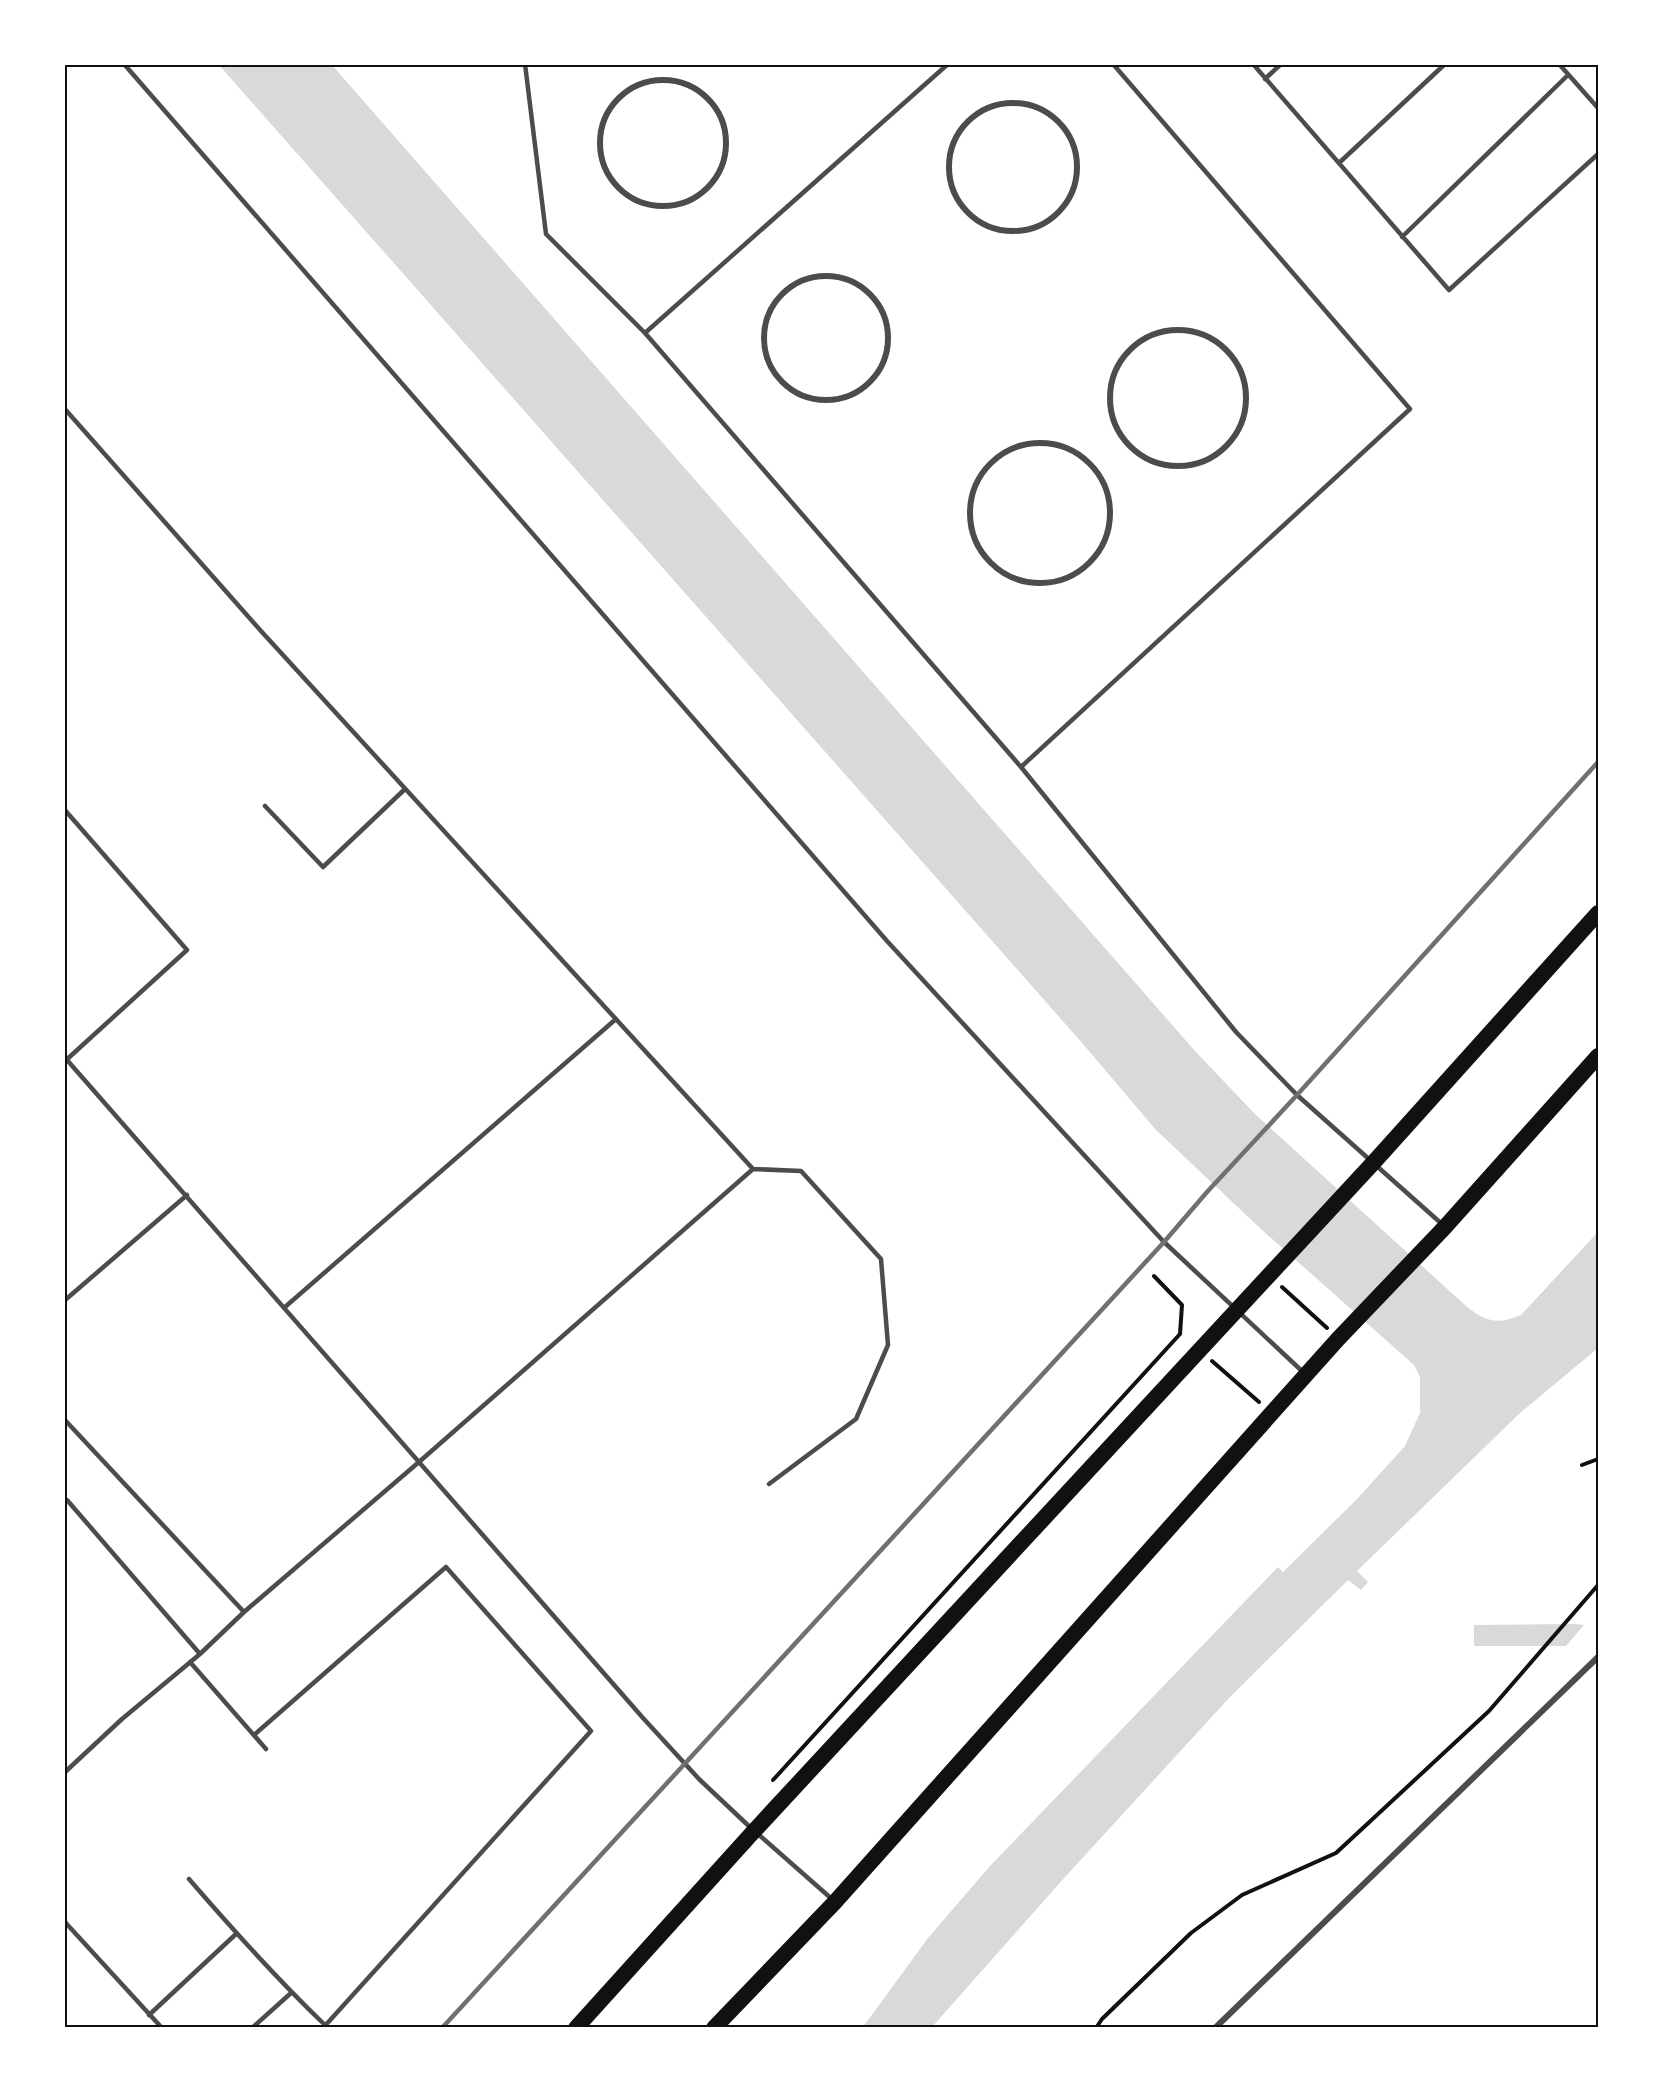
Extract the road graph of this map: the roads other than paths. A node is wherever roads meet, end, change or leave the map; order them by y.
1 (124, 64) edge
2 (525, 64) edge
3 (948, 64) edge
4 (1113, 64) edge
5 (1253, 64) edge
6 (1281, 64) edge
7 (1445, 64) edge
8 (1559, 64) edge
9 (1569, 75) junction
10 (1265, 79) junction
11 (639, 84) joint
12 (1002, 103) joint
13 (1599, 108) edge
14 (1599, 154) edge
15 (1339, 163) junction
16 (1402, 237) junction
17 (816, 276) joint
18 (1175, 329) joint
19 (645, 333) junction
20 (64, 408) edge
21 (1035, 442) joint
22 (1021, 767) junction
23 (405, 789) junction
24 (265, 806) dead end
25 (64, 808) edge
26 (1599, 913) edge
27 (616, 1019) junction
28 (1599, 1056) edge
29 (66, 1061) edge
30 (1374, 1162) junction
31 (753, 1169) junction
32 (187, 1195) junction
33 (1445, 1227) junction
34 (64, 1301) edge
35 (285, 1307) junction
36 (1236, 1309) junction
37 (1306, 1375) junction
38 (64, 1419) edge
39 (419, 1462) junction
40 (769, 1484) dead end
41 (64, 1502) edge
42 (244, 1612) junction
43 (200, 1654) junction
44 (1599, 1657) edge
45 (190, 1662) junction
46 (254, 1735) junction
47 (266, 1749) dead end
48 (64, 1773) edge
49 (754, 1831) junction
50 (189, 1880) dead end
51 (835, 1902) junction
52 (64, 1921) edge
53 (236, 1934) junction
54 (291, 1993) junction
55 (149, 2015) junction
56 (324, 2026) edge
57 (162, 2028) edge
58 (252, 2028) edge
59 (576, 2028) edge
60 (714, 2028) edge
61 (1215, 2028) edge

1 - 36 lane
2 - 19 lane
3 - 19 lane
4 - 22 lane
5 - 10 lane
6 - 10 lane
7 - 15 lane
8 - 9 lane
9 - 13 lane
9 - 16 lane
10 - 15 lane
11 - 11 street
12 - 12 street
14 - 16 lane
15 - 16 lane
17 - 17 street
18 - 18 street
19 - 22 lane
20 - 23 lane
21 - 21 street
22 - 30 lane
23 - 24 lane
23 - 27 lane
25 - 29 lane
26 - 30 highway
27 - 31 lane
27 - 35 lane
28 - 33 highway
29 - 32 lane
30 - 33 lane
30 - 36 highway
31 - 39 lane
31 - 40 lane
32 - 34 lane
32 - 35 lane
33 - 37 highway
35 - 39 lane
36 - 37 lane
36 - 49 highway
37 - 51 highway
38 - 42 lane
39 - 42 lane
39 - 49 lane
41 - 43 lane
42 - 43 lane
43 - 45 lane
44 - 61 street
45 - 46 lane
45 - 48 lane
46 - 47 lane
46 - 56 lane
49 - 51 lane
49 - 59 highway
50 - 53 lane
51 - 60 highway
52 - 55 lane
53 - 54 lane
53 - 55 lane
54 - 56 lane
54 - 58 lane
55 - 57 lane

